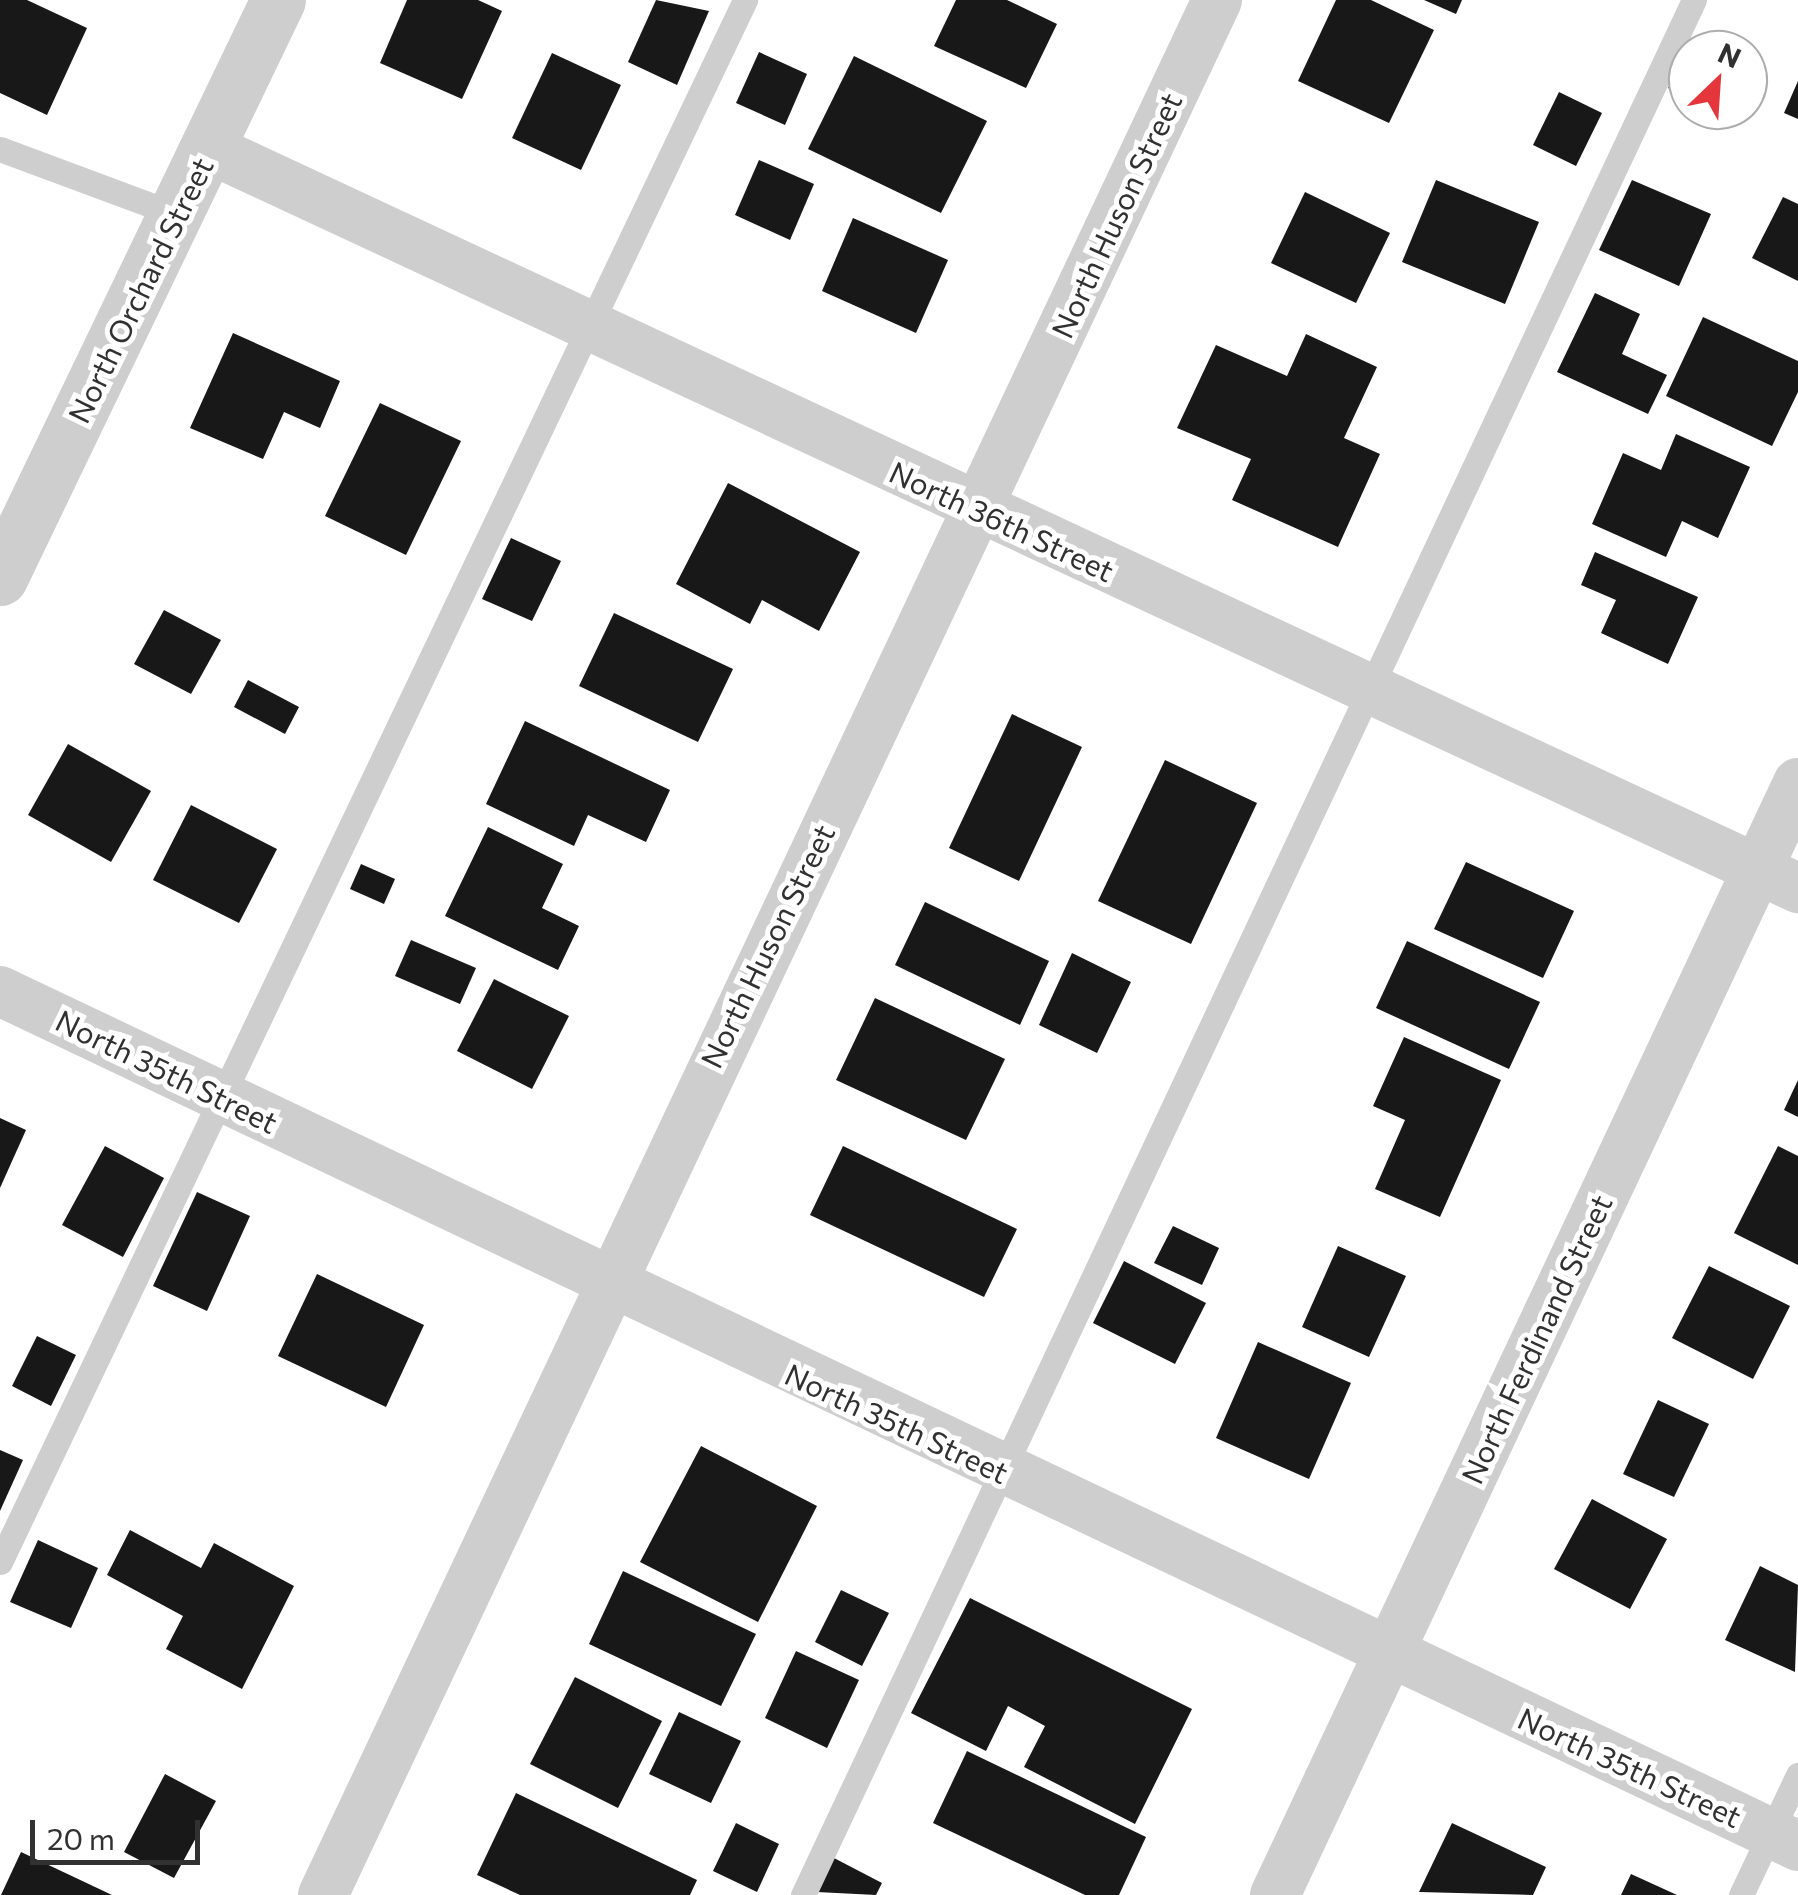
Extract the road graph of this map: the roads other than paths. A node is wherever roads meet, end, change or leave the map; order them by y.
1 (278, 0) edge
2 (744, 0) edge
3 (1218, 0) edge
4 (1694, 0) edge
5 (208, 148) junction
6 (0, 149) edge
7 (177, 215) junction
8 (590, 329) junction
9 (976, 510) junction
10 (0, 578) edge
11 (1372, 691) junction
12 (1798, 783) edge
13 (1778, 878) edge
14 (0, 991) edge
15 (218, 1095) junction
16 (604, 1286) junction
17 (1001, 1472) junction
18 (0, 1562) edge
19 (1388, 1652) junction
20 (1798, 1775) edge
21 (1784, 1839) edge
22 (324, 1895) edge
23 (803, 1895) edge
24 (1274, 1895) edge
25 (1741, 1895) edge

1 - 5 street, North Orchard Street
2 - 8 lane
3 - 9 street, North Huson Street
4 - 11 lane
5 - 7 street, North Orchard Street
5 - 8 street, North 36th Street
6 - 7 lane
7 - 10 street, North Orchard Street
8 - 9 street, North 36th Street
8 - 15 lane
9 - 11 street, North 36th Street
9 - 16 street, North Huson Street
11 - 13 street, North 36th Street
11 - 17 lane
12 - 13 street, North Ferdinand Street
13 - 19 street, North Ferdinand Street
14 - 15 street, North 35th Street
15 - 16 street, North 35th Street
15 - 18 lane
16 - 17 street, North 35th Street
16 - 22 street, North Huson Street
17 - 19 street, North 35th Street
17 - 23 lane
19 - 21 street, North 35th Street
19 - 24 street, North Ferdinand Street
20 - 21 lane
21 - 25 lane

